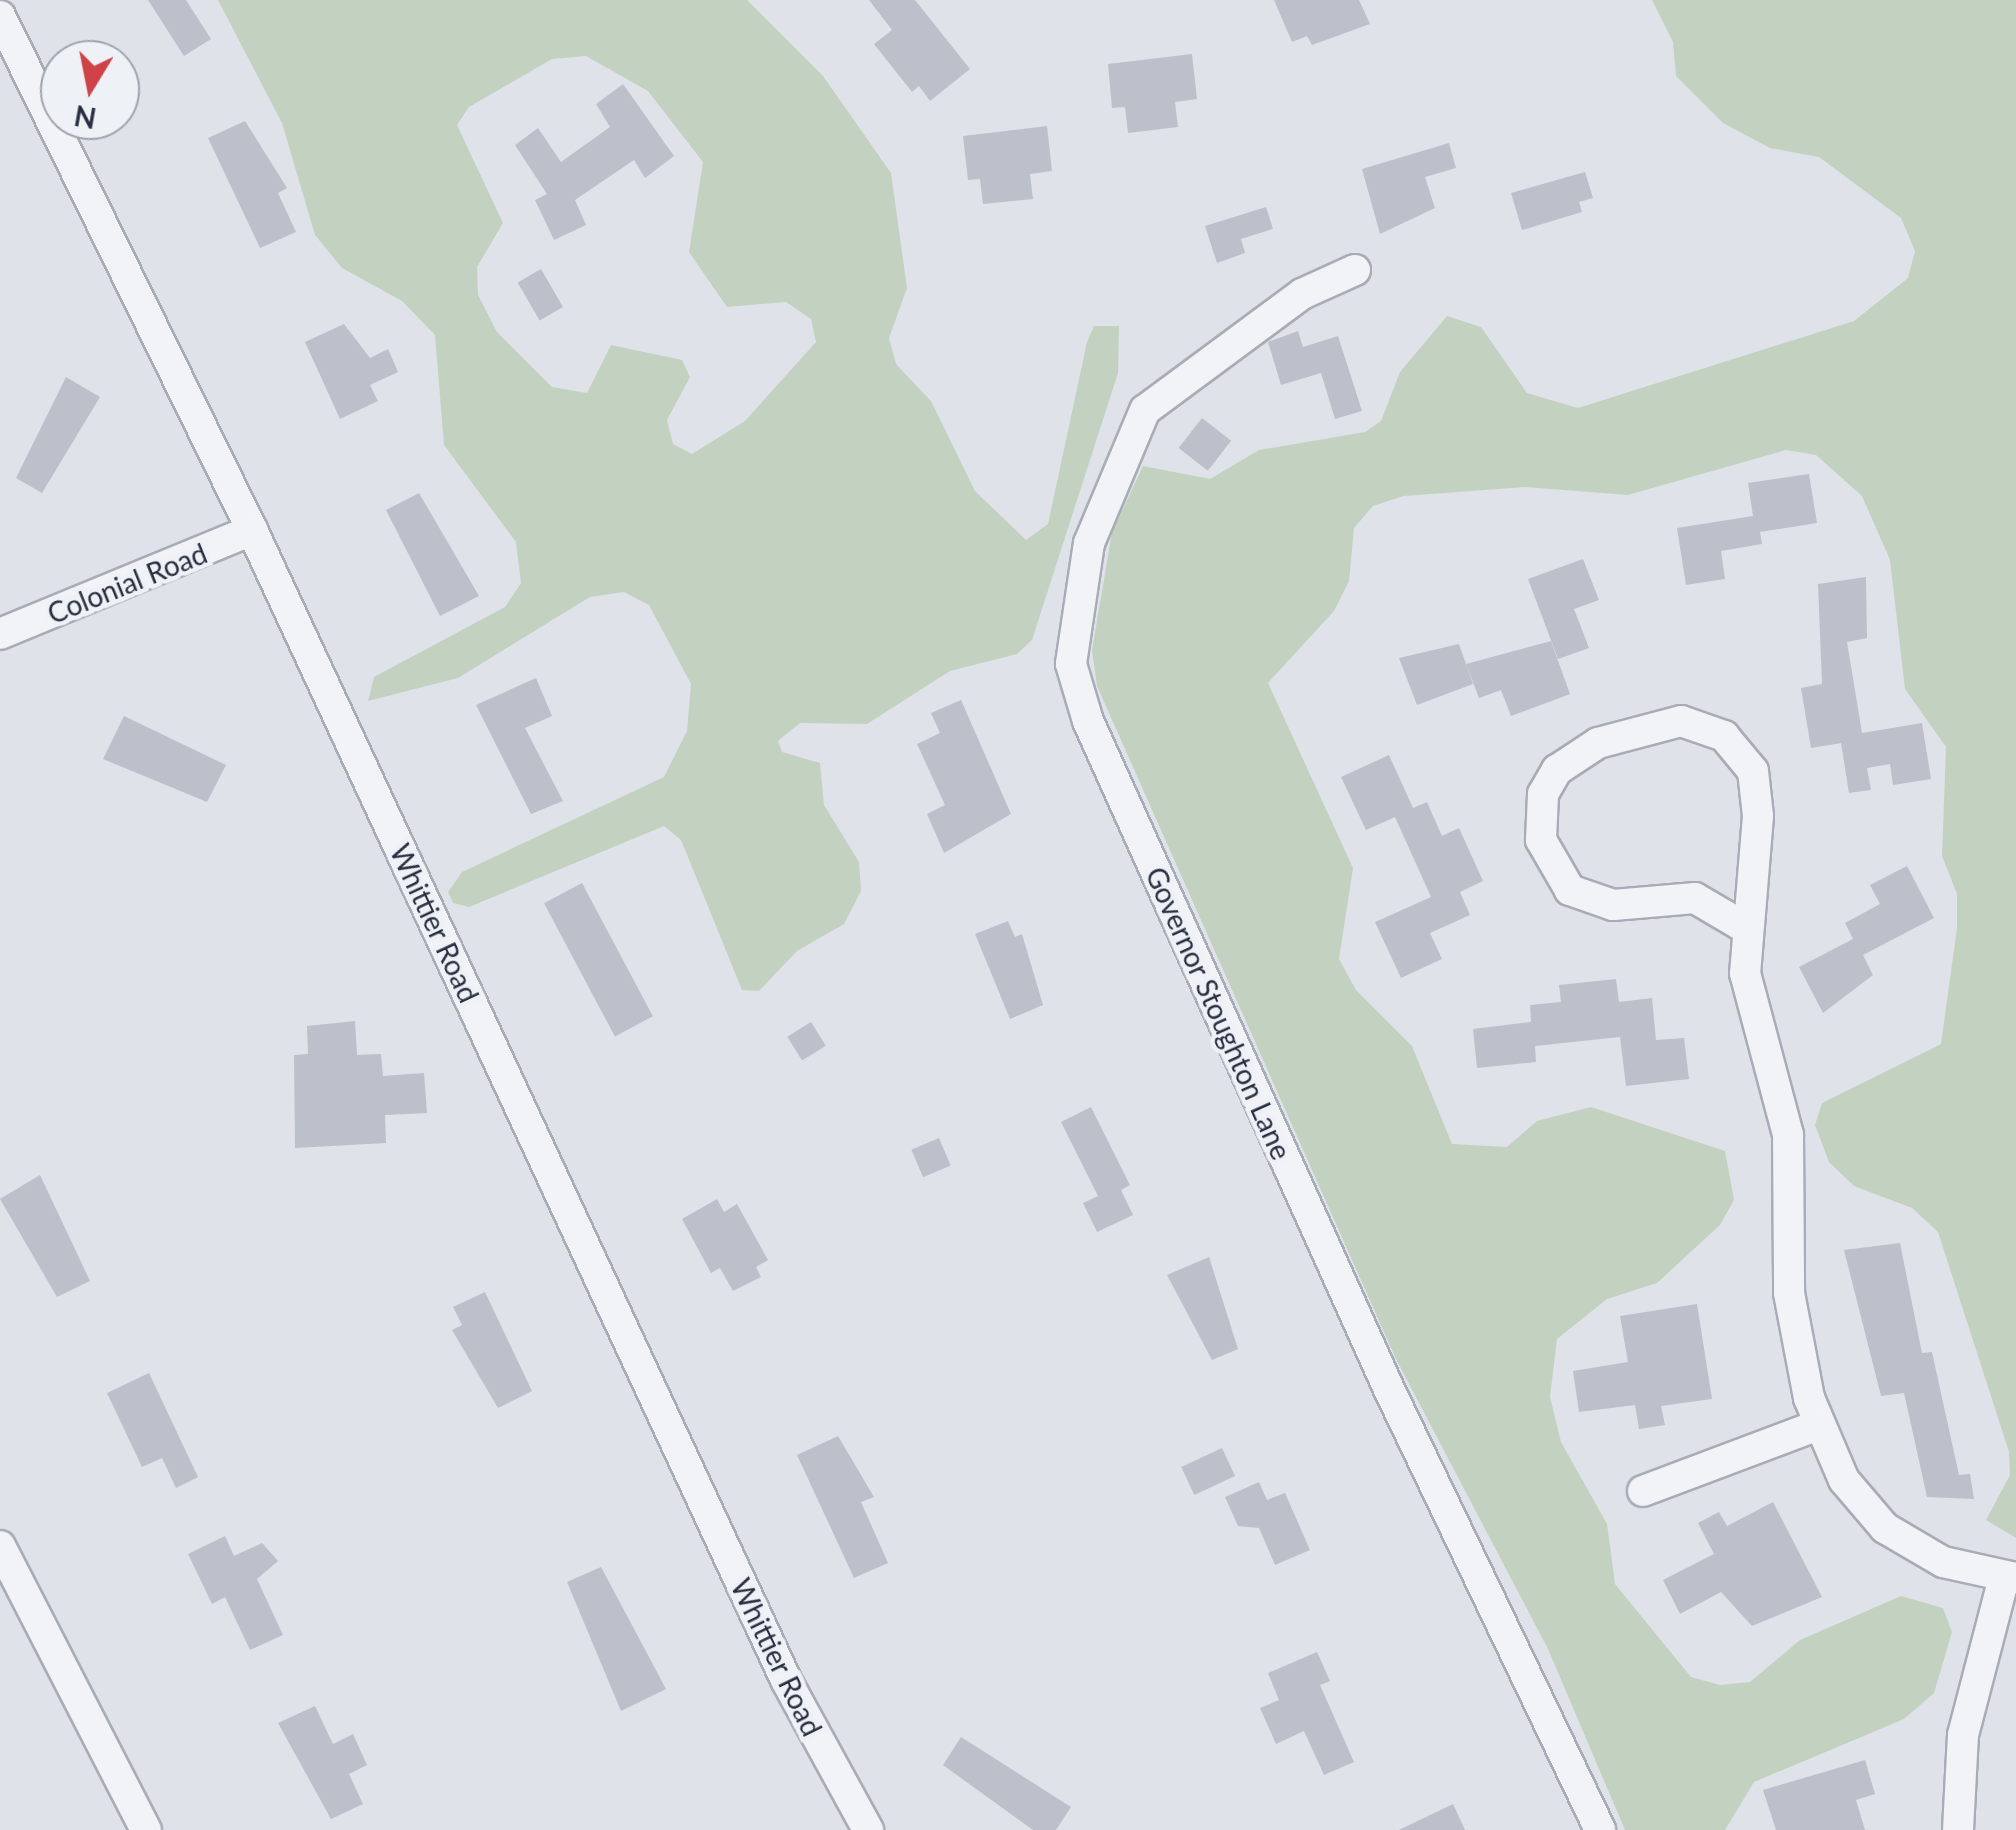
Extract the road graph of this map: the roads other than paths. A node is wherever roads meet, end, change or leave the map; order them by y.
1 (0, 16) edge
2 (1355, 270) dead end
3 (252, 530) junction
4 (0, 634) edge
5 (1746, 928) junction
6 (1818, 1425) junction
7 (1643, 1491) dead end
8 (0, 1546) edge
9 (2010, 1578) edge
10 (146, 1830) edge
11 (868, 1830) edge
12 (1600, 1830) edge
13 (1958, 1830) edge

1 - 3 street, Whittier Road
2 - 12 street, Governor Stoughton Lane
3 - 4 street, Colonial Road
3 - 11 street, Whittier Road
5 - 5 street
5 - 6 street
6 - 7 street
6 - 9 street
8 - 10 street
9 - 13 street

